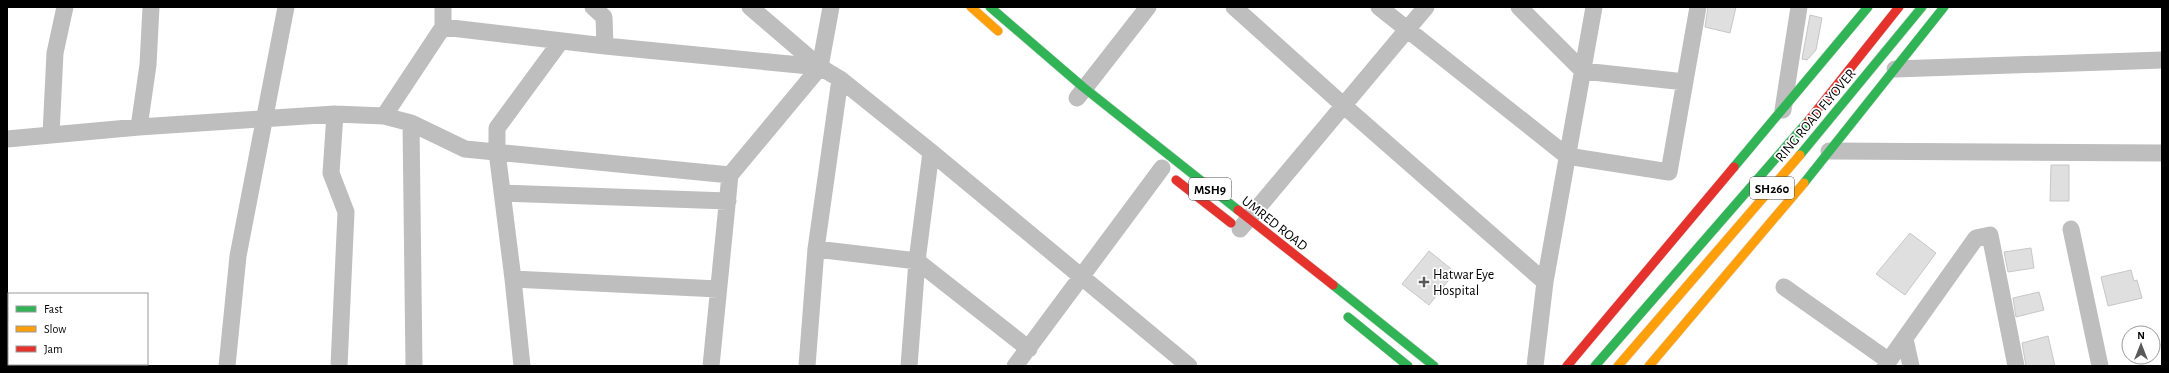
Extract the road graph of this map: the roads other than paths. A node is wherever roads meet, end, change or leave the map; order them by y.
1 (65, 7) edge
2 (151, 7) edge
3 (286, 7) edge
4 (443, 7) edge
5 (593, 7) edge
6 (750, 7) edge
7 (831, 7) edge
8 (971, 7) edge
9 (990, 7) edge
10 (1148, 7) edge
11 (1234, 7) edge
12 (1379, 7) edge
13 (1426, 7) edge
14 (1519, 7) edge
15 (1594, 7) edge
16 (1698, 7) edge
17 (1799, 7) edge
18 (1868, 7) edge
19 (1898, 7) edge
20 (1922, 7) edge
21 (1944, 7) edge
22 (444, 27) junction
23 (1407, 30) junction
24 (1006, 38) dead end
25 (561, 41) junction
26 (605, 46) junction
27 (2162, 60) edge
28 (820, 67) junction
29 (1895, 69) junction
30 (1583, 71) junction
31 (840, 79) junction
32 (1685, 82) junction
33 (1079, 96) junction
34 (1343, 105) junction
35 (1783, 110) junction
36 (335, 114) junction
37 (384, 116) junction
38 (265, 119) junction
39 (411, 123) junction
40 (139, 126) junction
41 (51, 134) junction
42 (7, 139) edge
43 (1829, 151) junction
44 (497, 152) junction
45 (931, 152) junction
46 (2162, 153) edge
47 (1567, 156) junction
48 (1157, 164) joint
49 (730, 175) junction
50 (502, 193) junction
51 (728, 201) junction
52 (1245, 228) junction
53 (2071, 229) dead end
54 (816, 249) junction
55 (917, 261) junction
56 (1082, 276) junction
57 (513, 279) junction
58 (1545, 282) junction
59 (1784, 287) dead end
60 (718, 289) junction
61 (1341, 312) dead end
62 (1384, 327) junction
63 (1374, 339) junction
64 (1905, 339) junction
65 (1029, 349) junction
66 (1887, 363) edge
67 (227, 366) edge
68 (339, 366) edge
69 (414, 366) edge
70 (522, 366) edge
71 (711, 366) edge
72 (807, 366) edge
73 (909, 366) edge
74 (1015, 366) edge
75 (1189, 366) edge
76 (1408, 366) edge
77 (1434, 366) edge
78 (1535, 366) edge
79 (1567, 366) edge
80 (1595, 366) edge
81 (1618, 366) edge
82 (1649, 366) edge
83 (1911, 366) edge
84 (2016, 366) edge
85 (2100, 366) edge

1 - 41 street
2 - 40 street
3 - 38 street
4 - 22 street
5 - 26 street
6 - 28 street
7 - 28 street
8 - 24 main road
9 - 33 main road, UMRED ROAD / MSH9
10 - 33 street
11 - 34 street
12 - 23 street
13 - 23 street
14 - 30 street
15 - 30 street
16 - 32 street
17 - 35 street
18 - 35 main road
19 - 80 main road, RING ROAD FLYOVER / SH260
20 - 81 main road, RING ROAD FLYOVER / SH260
21 - 29 main road
22 - 25 street
22 - 37 street
23 - 34 street
23 - 47 street
25 - 26 street
25 - 44 street
26 - 28 street
27 - 29 street
28 - 31 street
28 - 49 street
29 - 43 main road
30 - 32 street
30 - 47 street
31 - 45 street
31 - 54 street
32 - 47 street
33 - 52 main road, UMRED ROAD / MSH9
34 - 52 street
34 - 58 street
35 - 79 main road
36 - 37 street
36 - 38 street
36 - 68 street
37 - 39 street
38 - 40 street
38 - 67 street
39 - 44 street
39 - 69 street
40 - 41 street
41 - 42 street
43 - 46 street
43 - 82 main road
44 - 49 street
44 - 50 street
45 - 55 street
45 - 56 street
47 - 58 street
48 - 52 main road
48 - 56 street
49 - 51 street
50 - 51 street
50 - 57 street
51 - 60 street
52 - 62 main road, UMRED ROAD / MSH9
53 - 85 street
54 - 55 street
54 - 72 street
55 - 65 street
55 - 73 street
56 - 65 street
56 - 75 street
57 - 60 street
57 - 70 street
58 - 78 street
59 - 66 street
60 - 71 street
61 - 63 main road
62 - 63 main road
62 - 77 main road, UMRED ROAD / MSH9
63 - 76 main road
64 - 66 street
64 - 83 street
64 - 84 street
65 - 74 street

